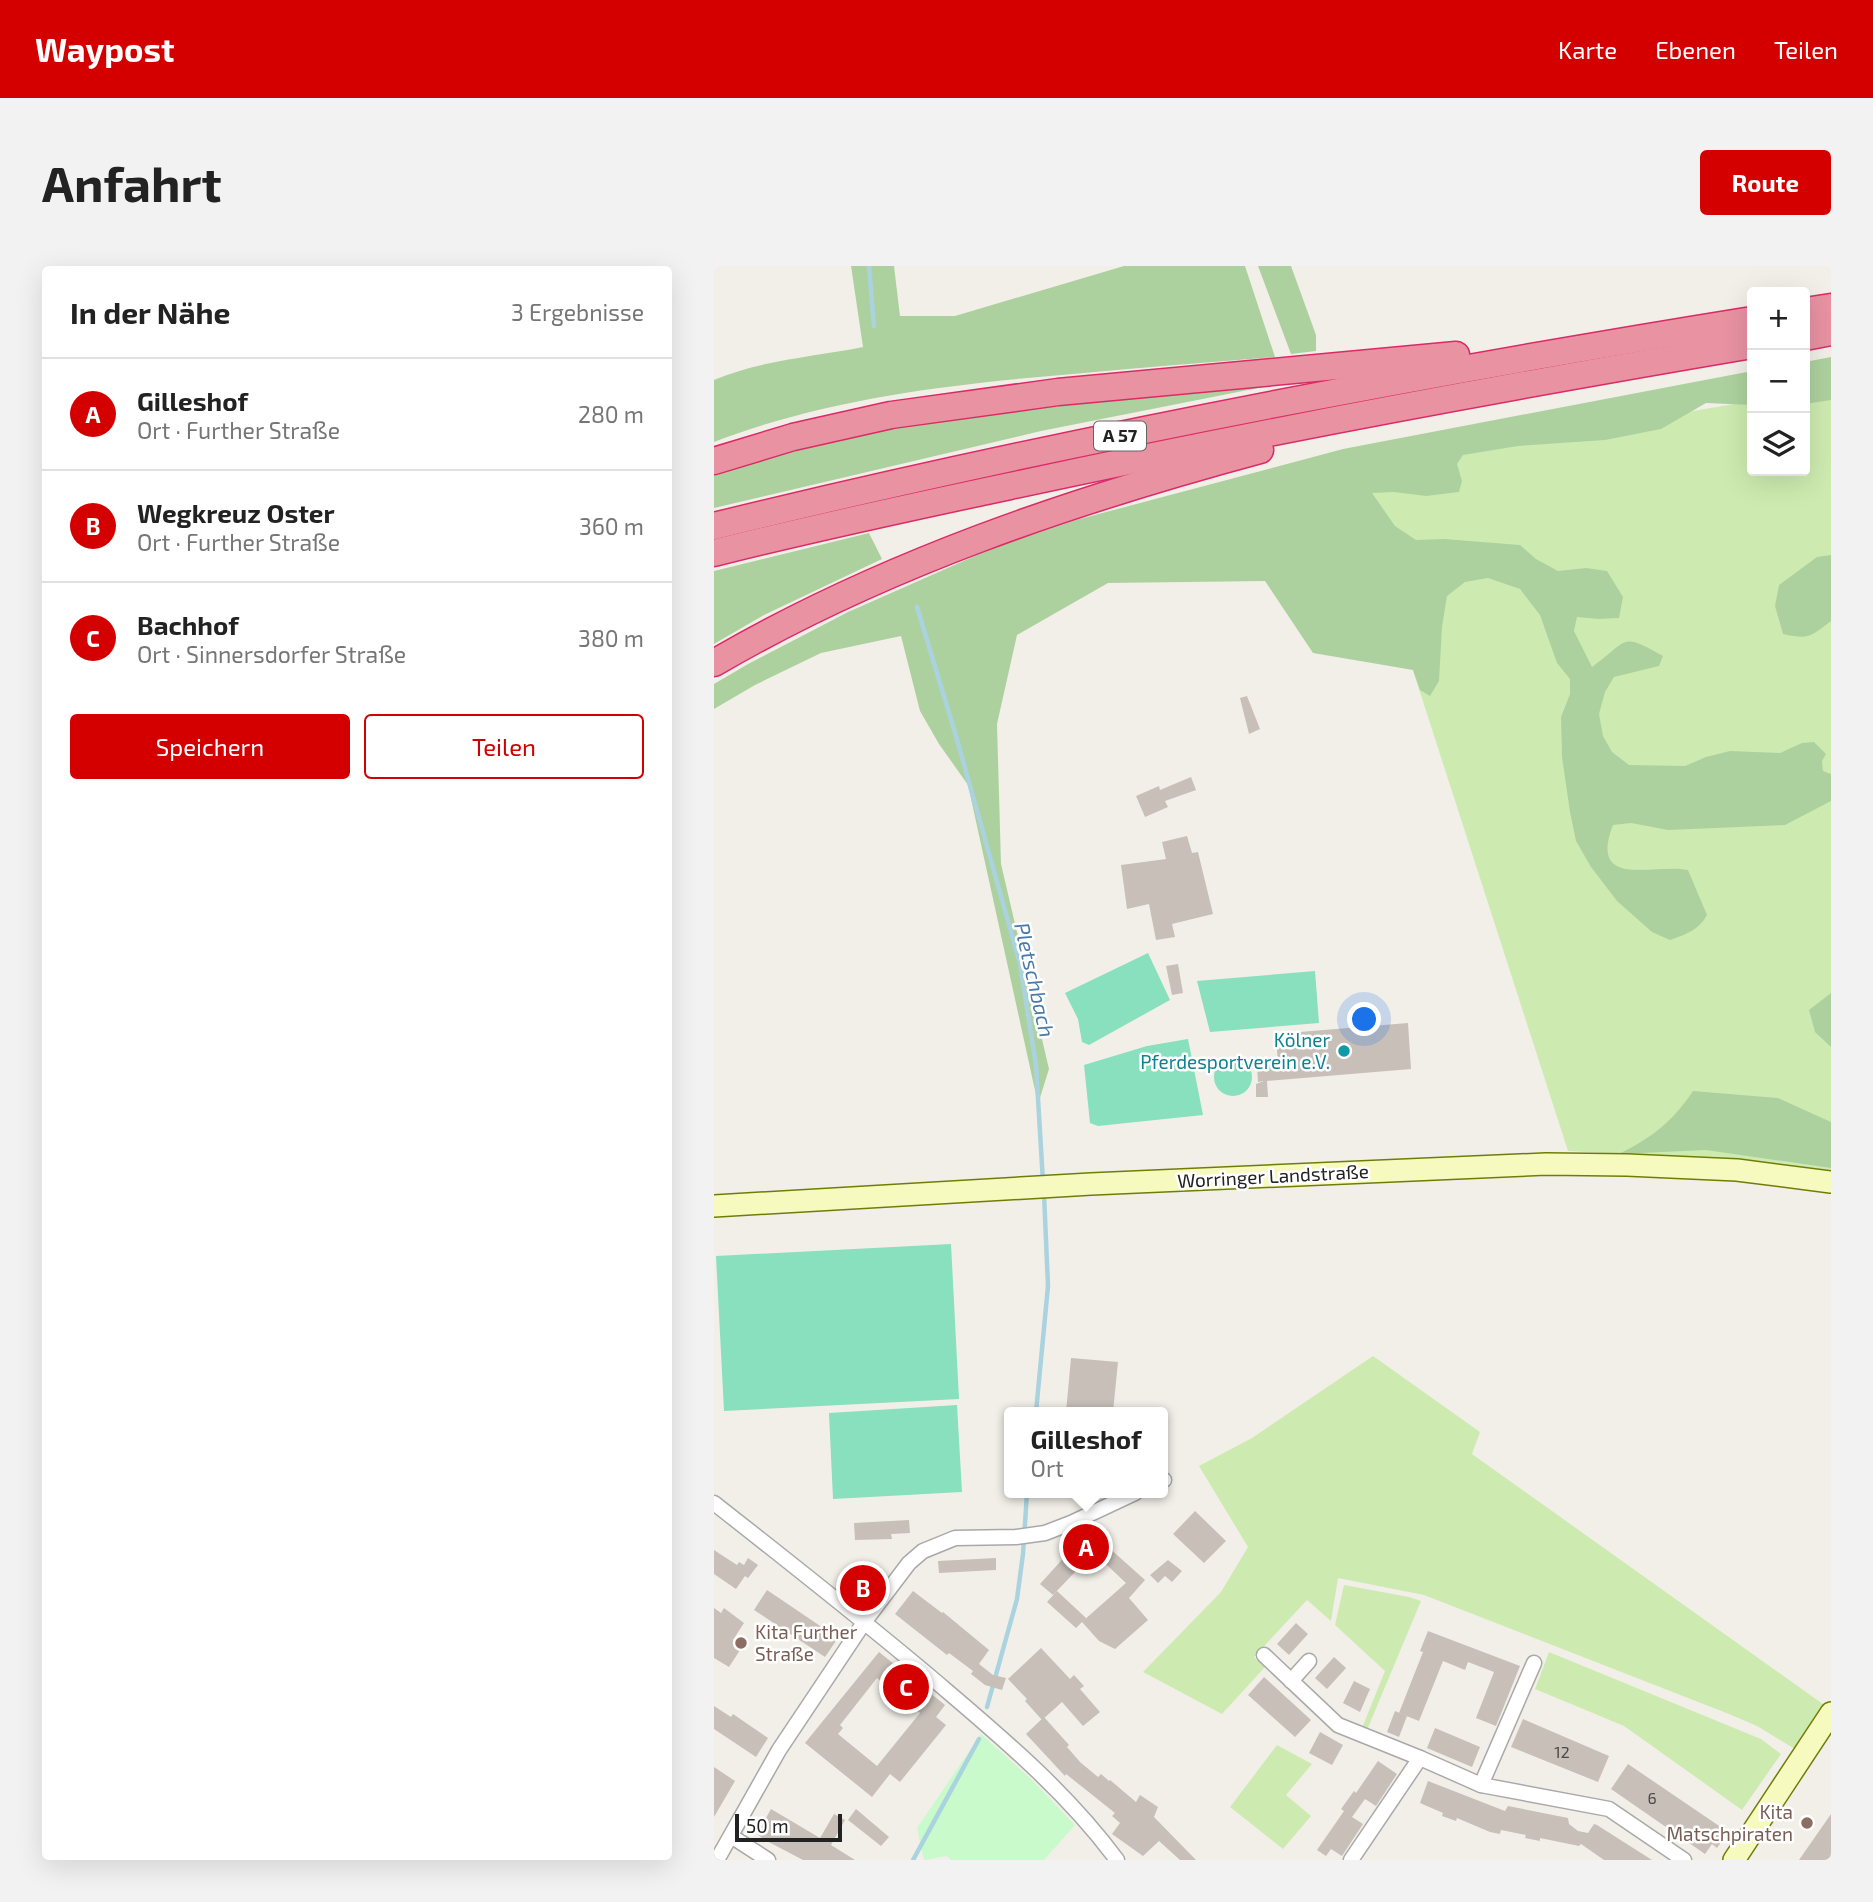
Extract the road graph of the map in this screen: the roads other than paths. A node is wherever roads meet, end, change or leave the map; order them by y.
1 (1831, 307) edge
2 (1810, 310) edge
3 (1747, 321) edge
4 (1831, 332) edge
5 (1810, 336) edge
6 (1747, 346) edge
7 (1528, 357) junction
8 (1354, 415) junction
9 (714, 461) edge
10 (714, 526) edge
11 (714, 552) edge
12 (714, 663) edge
13 (1831, 1182) edge
14 (714, 1206) edge
15 (1124, 1498) edge
16 (714, 1503) edge
17 (864, 1621) junction
18 (1264, 1655) dead end
19 (1309, 1661) dead end
20 (1534, 1663) dead end
21 (1291, 1681) junction
22 (1831, 1713) edge
23 (1420, 1758) junction
24 (1481, 1785) junction
25 (731, 1836) junction
26 (717, 1860) edge
27 (768, 1860) edge
28 (1117, 1860) edge
29 (1351, 1860) edge
30 (1684, 1860) edge
31 (1734, 1860) edge

1 - 2 highway
3 - 7 highway, A 57
4 - 5 highway
6 - 8 highway, A 57
7 - 9 highway
7 - 10 highway, A 57
8 - 11 highway, A 57
8 - 12 highway
13 - 14 main road, Worringer Landstraße
15 - 17 street
16 - 17 street
17 - 25 street
17 - 28 street
18 - 21 street
19 - 21 street
20 - 24 street
21 - 23 street
22 - 31 main road
23 - 24 street
23 - 29 street
24 - 30 street
25 - 26 street
25 - 27 street

